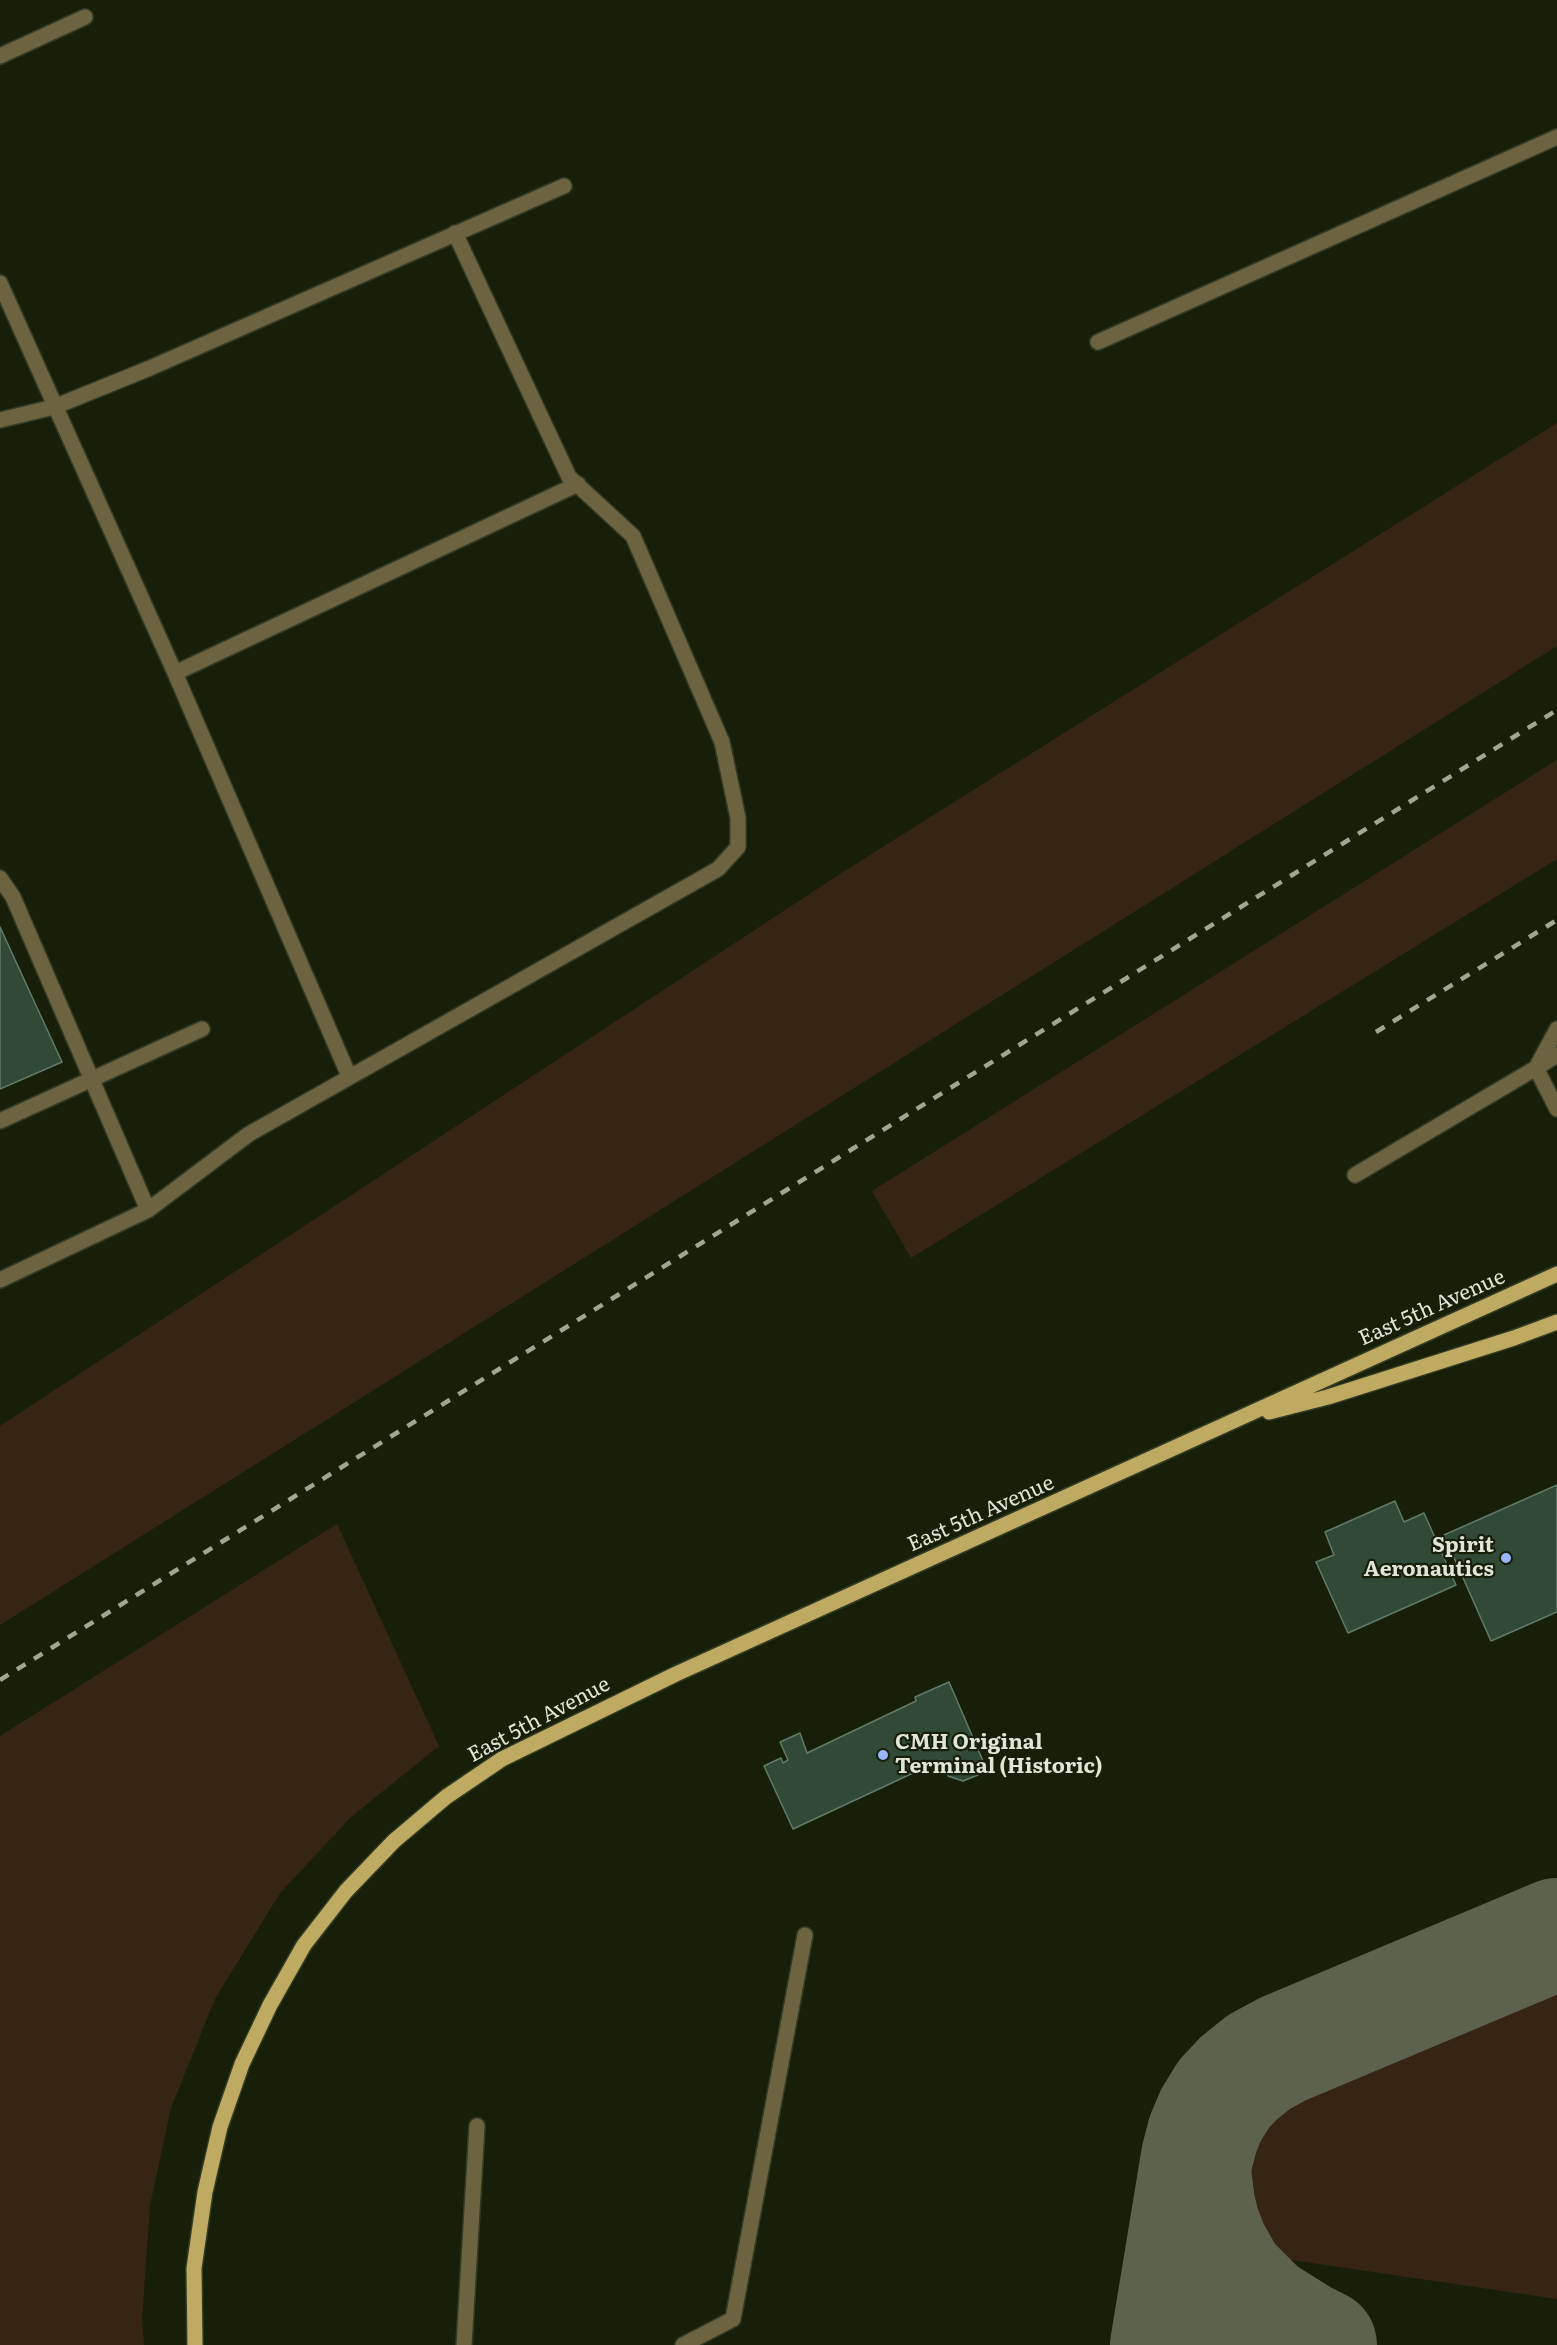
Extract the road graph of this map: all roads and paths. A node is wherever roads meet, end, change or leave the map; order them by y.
1 (85, 17) dead end
2 (0, 56) edge
3 (1557, 137) edge
4 (564, 186) dead end
5 (455, 233) junction
6 (0, 283) edge
7 (1098, 342) dead end
8 (54, 407) junction
9 (0, 420) edge
10 (578, 484) junction
11 (175, 674) junction
12 (0, 878) edge
13 (202, 1029) dead end
14 (1557, 1029) edge
15 (1557, 1055) edge
16 (1536, 1068) junction
17 (349, 1076) junction
18 (92, 1079) junction
19 (1557, 1109) edge
20 (0, 1120) edge
21 (1355, 1175) dead end
22 (148, 1210) junction
23 (1557, 1274) edge
24 (0, 1280) edge
25 (1557, 1322) edge
26 (1226, 1424) junction
27 (805, 1935) dead end
28 (477, 2126) dead end
29 (195, 2345) edge
30 (464, 2345) edge
31 (683, 2345) edge

1 - 2 lane
3 - 7 lane
4 - 5 lane
5 - 8 lane
5 - 10 lane
6 - 8 lane
8 - 9 lane
8 - 11 lane
10 - 11 lane
10 - 17 lane
11 - 17 lane
12 - 18 lane
13 - 18 lane
14 - 16 lane
15 - 16 lane
16 - 19 lane
16 - 21 lane
17 - 22 lane
18 - 20 lane
18 - 22 lane
22 - 24 lane
23 - 26 main road, East 5th Avenue
25 - 26 main road, East 5th Avenue
26 - 29 main road, East 5th Avenue
27 - 31 lane
28 - 30 lane

